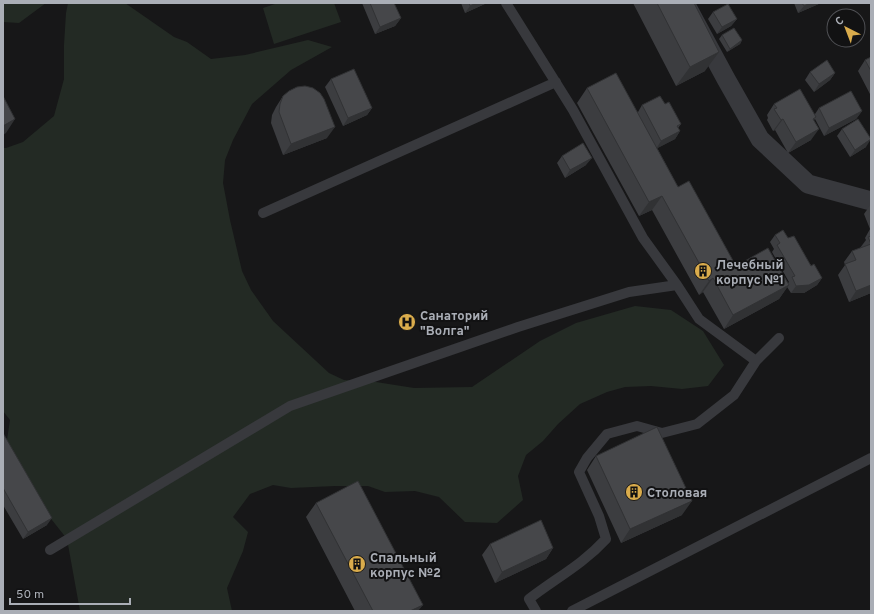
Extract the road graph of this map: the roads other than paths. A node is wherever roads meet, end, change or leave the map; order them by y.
1 (506, 3) edge
2 (685, 3) edge
3 (556, 82) junction
4 (871, 201) edge
5 (263, 212) dead end
6 (677, 285) junction
7 (779, 338) dead end
8 (756, 361) junction
9 (871, 458) edge
10 (50, 550) dead end
11 (536, 611) edge
12 (572, 611) edge

1 - 3 lane
2 - 4 street
3 - 5 lane
3 - 6 lane
6 - 8 lane
6 - 10 lane
7 - 8 lane
8 - 11 lane
9 - 12 lane

